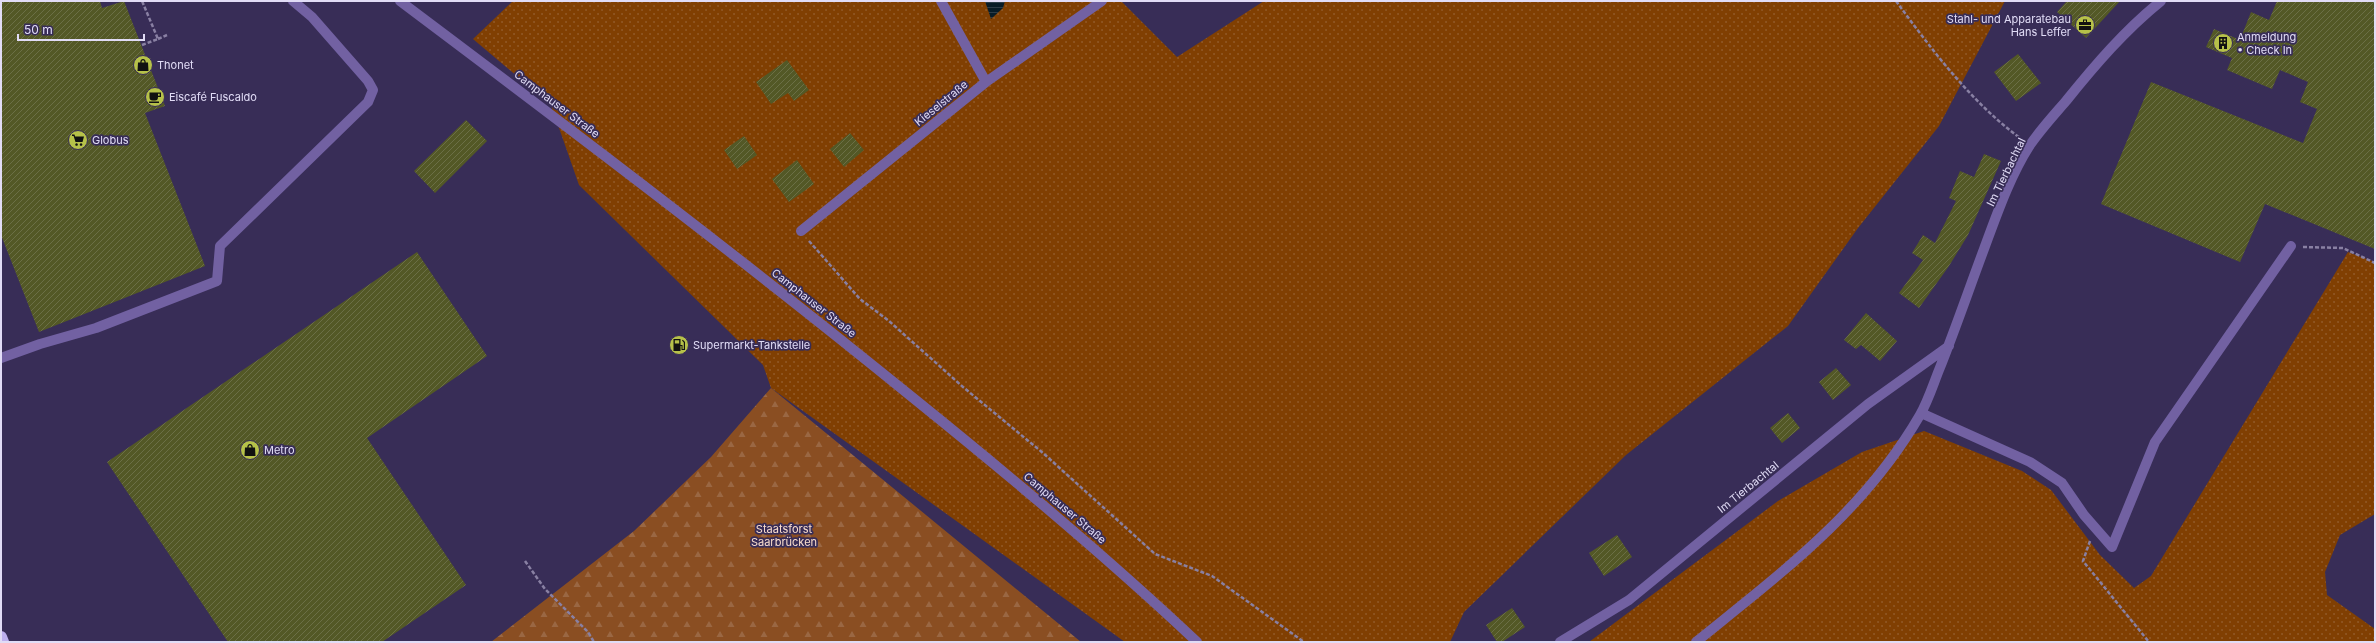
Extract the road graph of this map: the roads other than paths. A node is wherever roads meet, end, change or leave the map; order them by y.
1 (293, 1) edge
2 (400, 1) edge
3 (941, 1) edge
4 (1102, 1) edge
5 (2161, 1) edge
6 (986, 82) junction
7 (801, 231) road end
8 (2291, 246) road end
9 (1949, 346) junction
10 (1, 358) edge
11 (1921, 413) junction
12 (1, 637) edge
13 (3, 642) edge
14 (1197, 642) edge
15 (1560, 642) edge
16 (1696, 642) edge

1 - 10 street
2 - 14 street, Camphauser Straße
3 - 6 street
4 - 6 street, Kieselstraße
5 - 9 street, Im Tierbachtal
6 - 7 street, Kieselstraße
8 - 11 street
9 - 11 street, Im Tierbachtal
9 - 15 street, Im Tierbachtal
11 - 16 street, Im Tierbachtal
12 - 13 highway

